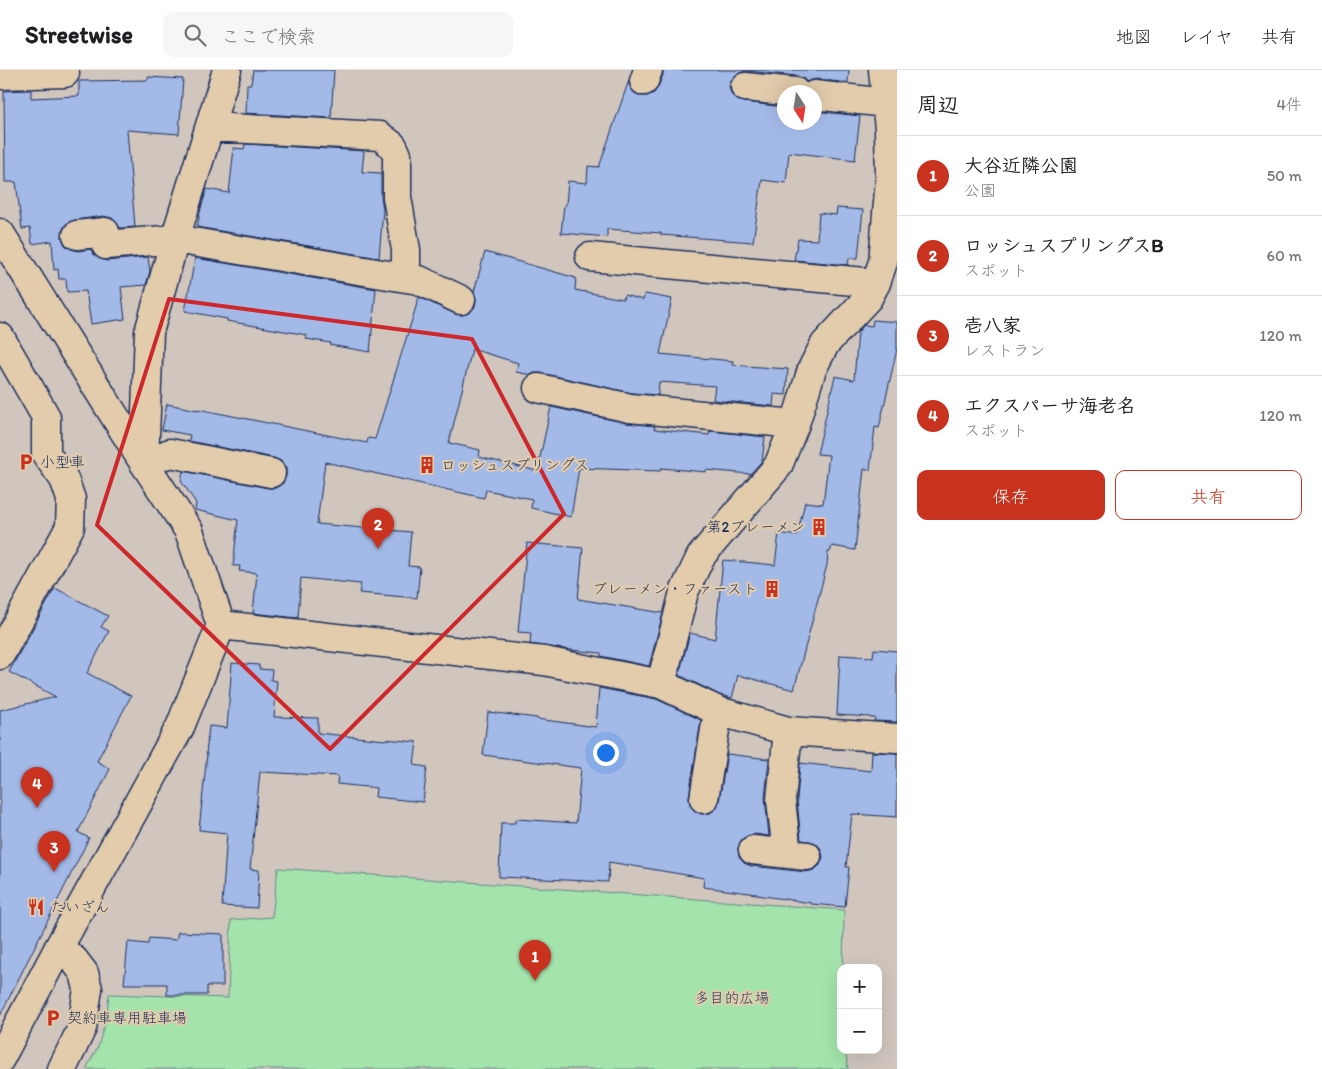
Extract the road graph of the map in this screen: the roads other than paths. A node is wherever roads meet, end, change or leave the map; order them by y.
1 (227, 70) edge
2 (883, 70) edge
3 (65, 73) dead end
4 (0, 75) edge
5 (745, 87) dead end
6 (777, 90) edge
7 (822, 96) edge
8 (887, 103) junction
9 (210, 126) junction
10 (894, 178) edge
11 (0, 233) edge
12 (77, 235) dead end
13 (175, 239) junction
14 (590, 257) dead end
15 (406, 278) junction
16 (876, 284) junction
17 (461, 300) dead end
18 (0, 337) edge
19 (538, 388) dead end
20 (795, 424) junction
21 (144, 463) junction
22 (271, 473) dead end
23 (221, 625) junction
24 (0, 655) edge
25 (661, 684) junction
26 (718, 712) junction
27 (788, 731) junction
28 (897, 738) edge
29 (704, 799) dead end
30 (753, 850) dead end
31 (58, 947) junction
32 (0, 1058) edge
33 (62, 1069) edge

1 - 9 street
2 - 8 street
3 - 4 street
5 - 6 street
7 - 8 street
8 - 10 street
9 - 13 street
9 - 15 street
10 - 16 street
11 - 21 street
12 - 13 street
13 - 15 street
13 - 21 street
14 - 16 street
15 - 17 street
16 - 20 street
18 - 24 street
19 - 20 street
20 - 25 street
21 - 22 street
21 - 23 street
23 - 25 street
23 - 31 street
25 - 26 street
26 - 27 street
26 - 29 street
27 - 28 street
27 - 30 street
31 - 32 street
31 - 33 street

